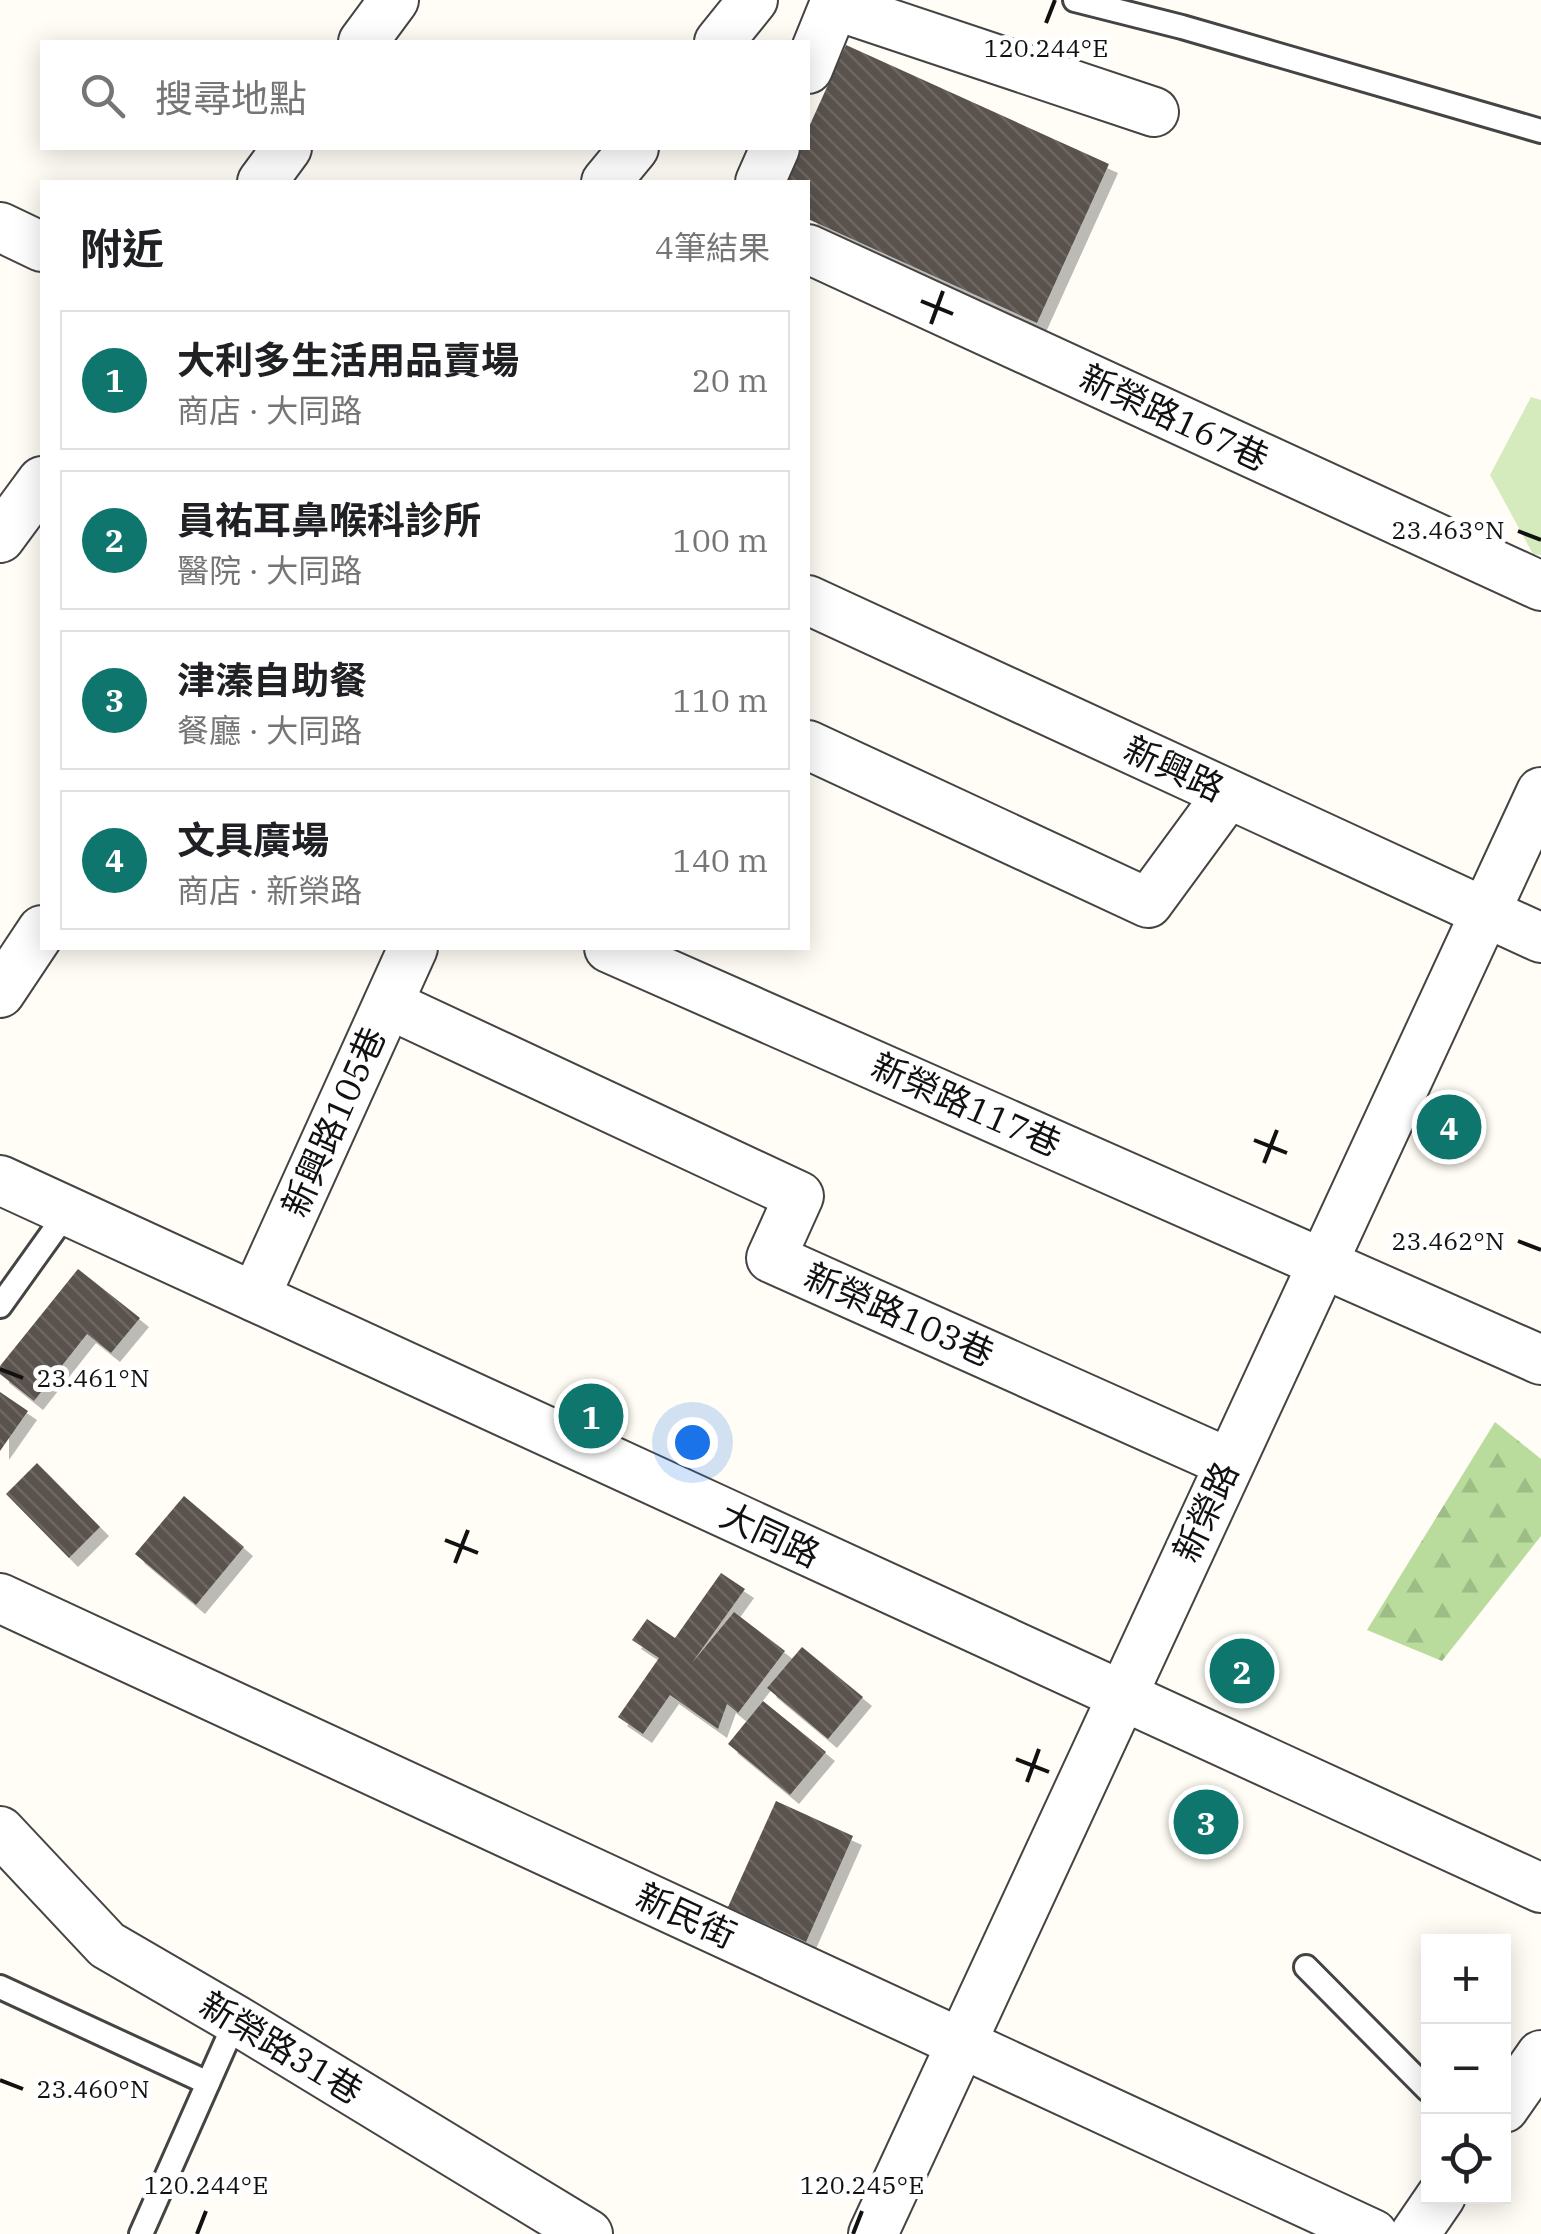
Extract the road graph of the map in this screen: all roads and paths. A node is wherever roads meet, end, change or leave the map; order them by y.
1 (394, 0) edge
2 (753, 0) edge
3 (1075, 0) edge
4 (833, 2) edge
5 (364, 40) edge
6 (721, 40) edge
7 (810, 64) edge
8 (1154, 112) dead end
9 (1541, 131) edge
10 (286, 150) edge
11 (632, 150) edge
12 (774, 150) edge
13 (264, 180) edge
14 (608, 180) edge
15 (761, 180) edge
16 (0, 228) edge
17 (40, 246) edge
18 (810, 250) edge
19 (40, 484) edge
20 (0, 538) edge
21 (1541, 586) edge
22 (810, 604) edge
23 (810, 746) edge
24 (1541, 792) edge
25 (1228, 794) junction
26 (1485, 912) junction
27 (40, 933) edge
28 (1541, 938) edge
29 (412, 950) edge
30 (614, 950) edge
31 (0, 993) edge
32 (388, 1004) junction
33 (0, 1180) edge
34 (68, 1211) junction
35 (1322, 1263) junction
36 (256, 1298) junction
37 (0, 1306) edge
38 (1541, 1360) edge
39 (1229, 1463) junction
40 (0, 1598) edge
41 (1120, 1696) junction
42 (0, 1831) edge
43 (1541, 1888) edge
44 (1306, 1967) dead end
45 (0, 1987) edge
46 (236, 2020) junction
47 (961, 2044) junction
48 (1541, 2055) edge
49 (208, 2083) junction
50 (1421, 2083) edge
51 (1511, 2098) edge
52 (1436, 2204) edge
53 (141, 2234) edge
54 (588, 2234) edge
55 (873, 2234) edge
56 (1372, 2234) edge
57 (1415, 2234) edge

1 - 5 street
2 - 6 street
3 - 9 lane
4 - 7 street
4 - 8 street
10 - 13 street
11 - 14 street
12 - 15 street
16 - 17 street
18 - 21 street, 新榮路167巷
19 - 20 street
22 - 25 street, 新興路
23 - 25 street
24 - 26 street, 新榮路
25 - 26 street, 新興路
26 - 28 street, 新興路
26 - 35 street, 新榮路
27 - 31 street
29 - 32 street, 新興路105巷
30 - 35 street, 新榮路117巷
32 - 36 street, 新興路105巷
32 - 39 street, 新榮路103巷
33 - 34 street, 大同路
34 - 36 street, 大同路
34 - 37 lane
35 - 38 street, 新榮路117巷
35 - 39 street, 新榮路
36 - 41 street, 大同路
39 - 41 street, 新榮路
40 - 47 street, 新民街
41 - 43 street, 大同路
41 - 47 street, 新榮路
42 - 46 street, 新榮路31巷
44 - 50 lane
45 - 49 lane
46 - 49 lane
46 - 54 street, 新榮路31巷
47 - 55 street, 新榮路
47 - 56 street, 新民街
48 - 51 street
49 - 53 lane
52 - 57 street

